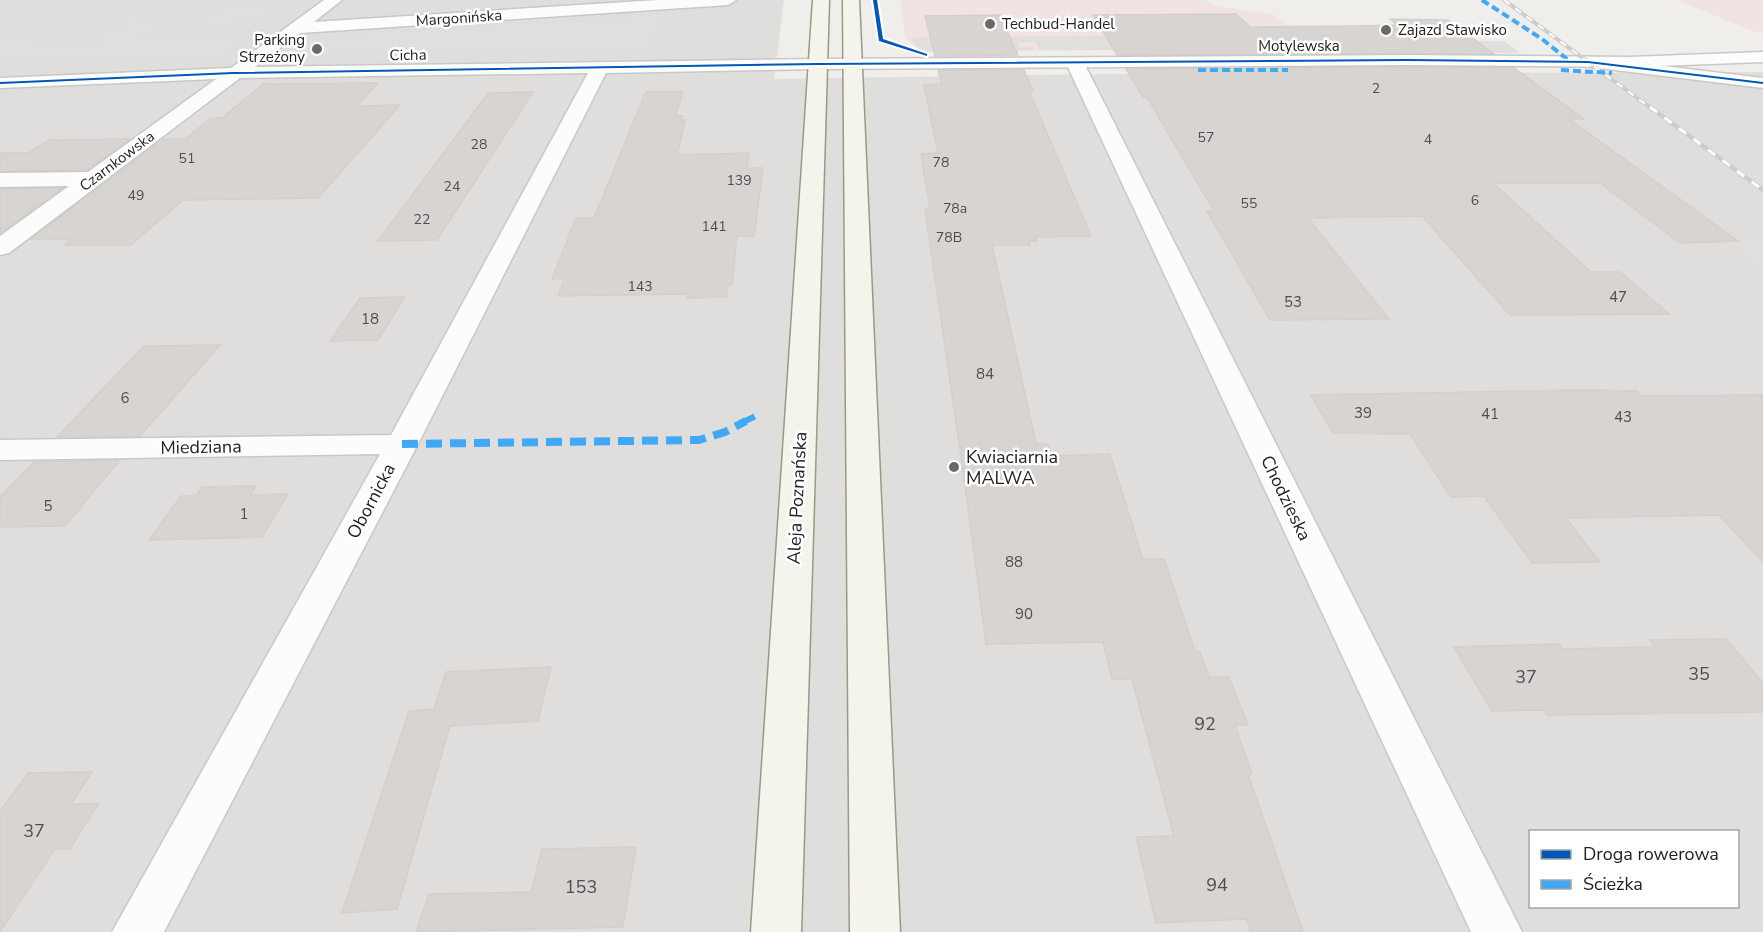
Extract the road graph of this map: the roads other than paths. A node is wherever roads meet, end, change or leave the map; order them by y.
1 (334, 0) edge
2 (536, 0) edge
3 (728, 0) edge
4 (821, 0) edge
5 (851, 0) edge
6 (524, 14) junction
7 (298, 28) junction
8 (1763, 57) edge
9 (1730, 58) junction
10 (1708, 60) junction
11 (1588, 62) junction
12 (1075, 63) junction
13 (818, 64) junction
14 (853, 64) junction
15 (600, 67) junction
16 (1763, 71) edge
17 (233, 73) junction
18 (1745, 81) junction
19 (0, 83) edge
20 (1763, 83) edge
21 (92, 179) junction
22 (0, 180) edge
23 (0, 249) edge
24 (402, 444) junction
25 (0, 450) edge
26 (137, 932) edge
27 (776, 932) edge
28 (875, 932) edge
29 (1497, 932) edge

1 - 7 street, Czarnkowska
2 - 6 street
3 - 6 street, Margonińska
4 - 13 main road, Aleja Poznańska
5 - 14 main road
6 - 7 street, Margonińska
7 - 17 street, Czarnkowska
8 - 9 street
9 - 10 street
9 - 16 street
10 - 11 street
10 - 18 street, Motylewska
11 - 12 street, Motylewska
11 - 18 street, Motylewska
12 - 14 street, Motylewska
12 - 29 street, Chodzieska
13 - 14 street
13 - 15 street, Cicha
13 - 27 main road, Aleja Poznańska
14 - 28 main road
15 - 17 street, Cicha
15 - 24 street, Obornicka
17 - 19 street, Cicha
17 - 21 street, Czarnkowska
18 - 20 street, Motylewska
21 - 22 street
21 - 23 street, Czarnkowska
24 - 25 street, Miedziana
24 - 26 street, Obornicka

